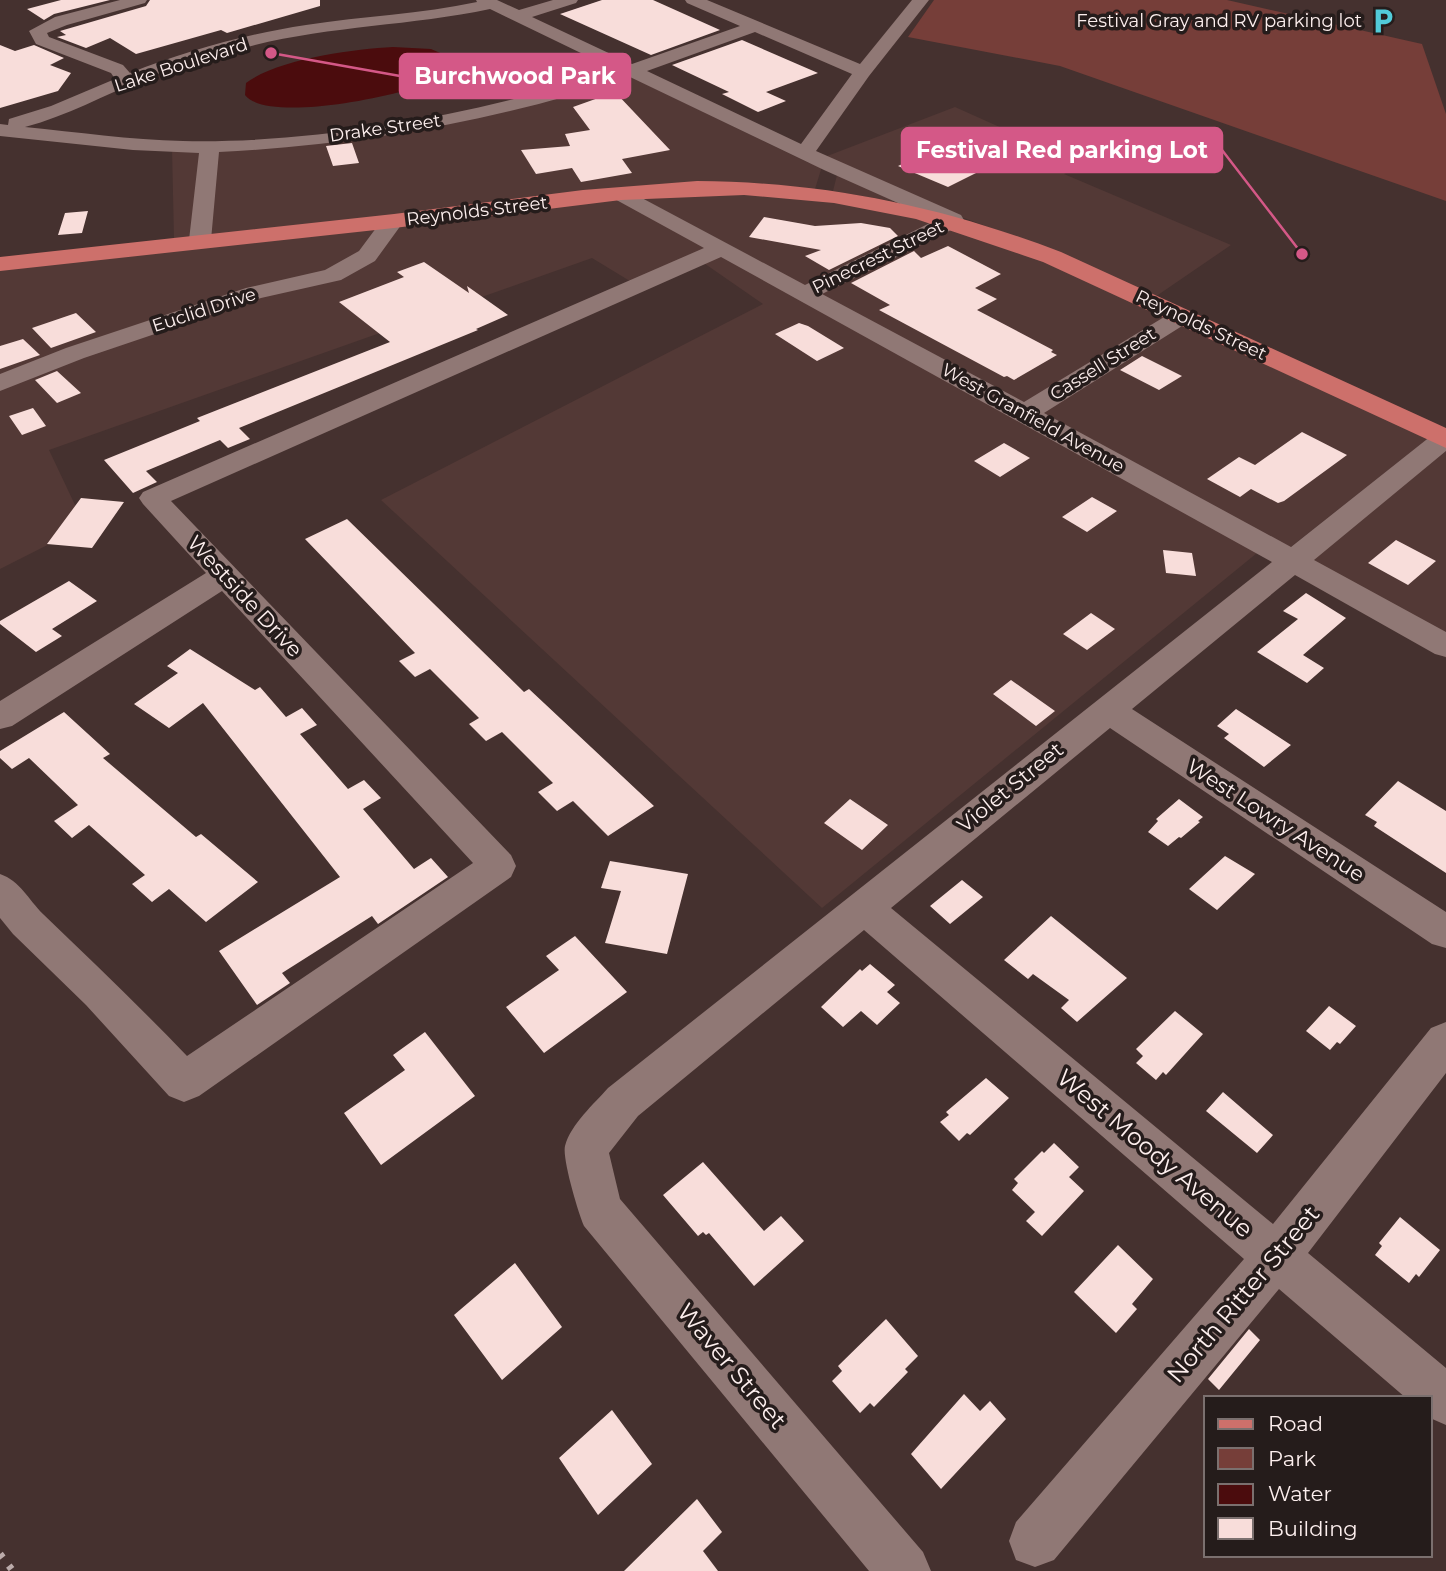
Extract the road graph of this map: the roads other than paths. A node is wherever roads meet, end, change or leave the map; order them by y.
1 (139, 0) edge
2 (570, 0) edge
3 (692, 0) edge
4 (488, 2) edge
5 (914, 2) edge
6 (517, 16) junction
7 (757, 26) junction
8 (629, 70) junction
9 (863, 72) junction
10 (123, 81) junction
11 (0, 129) edge
12 (118, 141) junction
13 (210, 147) junction
14 (804, 153) junction
15 (831, 166) junction
16 (618, 193) junction
17 (823, 194) junction
18 (953, 220) junction
19 (393, 221) junction
20 (200, 240) junction
21 (719, 250) junction
22 (0, 264) edge
23 (804, 294) junction
24 (1182, 316) junction
25 (0, 383) edge
26 (1025, 413) junction
27 (1446, 438) edge
28 (1291, 562) junction
29 (225, 575) junction
30 (1446, 646) edge
31 (1106, 709) junction
32 (0, 717) edge
33 (0, 890) edge
34 (862, 906) junction
35 (1446, 932) edge
36 (1446, 1041) edge
37 (586, 1148) joint
38 (1277, 1256) junction
39 (1446, 1400) edge
40 (1035, 1541) dead end
41 (904, 1571) edge

1 - 10 street
2 - 6 street
3 - 7 street
4 - 6 street, Reynolds Street
4 - 10 street, Lake Boulevard
5 - 9 street
6 - 8 street, Reynolds Street
7 - 8 street, Drake Street
7 - 9 street
8 - 13 street, Drake Street
8 - 14 street, Reynolds Street
9 - 14 street
10 - 11 street, Lake Boulevard
10 - 12 street
11 - 12 street, Drake Street
12 - 13 street, Drake Street
13 - 20 street
14 - 15 street, Reynolds Street
15 - 17 main road
15 - 18 street, Reynolds Street
16 - 17 main road, Reynolds Street
16 - 19 main road, Reynolds Street
16 - 21 street, West Granfield Avenue
17 - 18 main road, Reynolds Street
18 - 23 street, Pinecrest Street
18 - 24 main road, Reynolds Street
19 - 20 main road, Reynolds Street
19 - 25 street, Euclid Drive
20 - 22 main road, Reynolds Street
21 - 23 street, West Granfield Avenue
21 - 29 street, Westside Drive
23 - 26 street, West Granfield Avenue
24 - 26 street, Cassell Street
24 - 27 main road, Reynolds Street
26 - 28 street, West Granfield Avenue
27 - 28 street, Violet Street
28 - 30 street, West Granfield Avenue
28 - 31 street, Violet Street
29 - 32 street
29 - 33 street, Westside Drive
31 - 34 street, Violet Street
31 - 35 street, West Lowry Avenue
34 - 37 street, Violet Street
34 - 38 street, West Moody Avenue
36 - 38 street, North Ritter Street
37 - 41 street, Waver Street
38 - 39 street, West Moody Avenue
38 - 40 street, North Ritter Street

